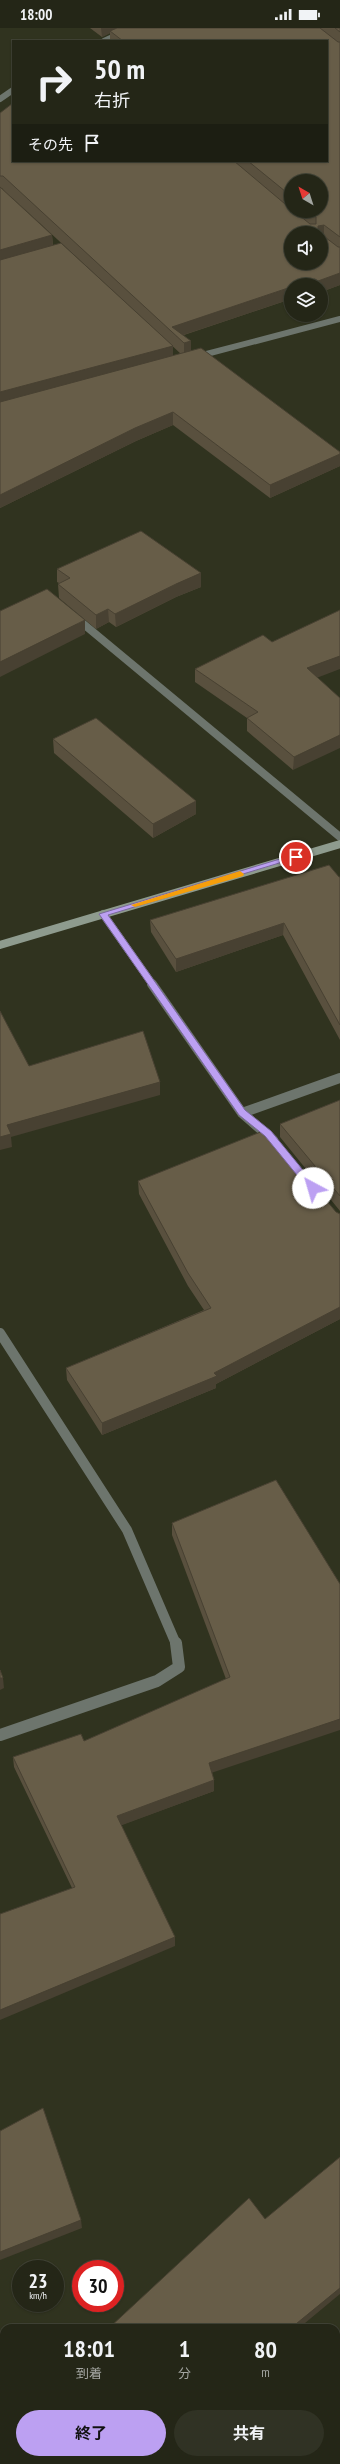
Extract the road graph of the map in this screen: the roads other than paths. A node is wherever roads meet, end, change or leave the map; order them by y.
1 (132, 28) edge
2 (106, 40) edge
3 (12, 91) edge
4 (0, 98) edge
5 (340, 319) edge
6 (189, 358) edge
7 (66, 610) edge
8 (340, 837) edge
9 (340, 844) edge
10 (103, 914) junction
11 (0, 945) edge
12 (340, 1078) edge
13 (242, 1113) junction
14 (278, 1145) edge
15 (0, 1333) edge
16 (0, 1735) edge

1 - 2 street
3 - 4 street
5 - 6 street
7 - 8 street
9 - 10 street
10 - 11 street
10 - 13 street
12 - 13 street
13 - 14 street
15 - 16 street

